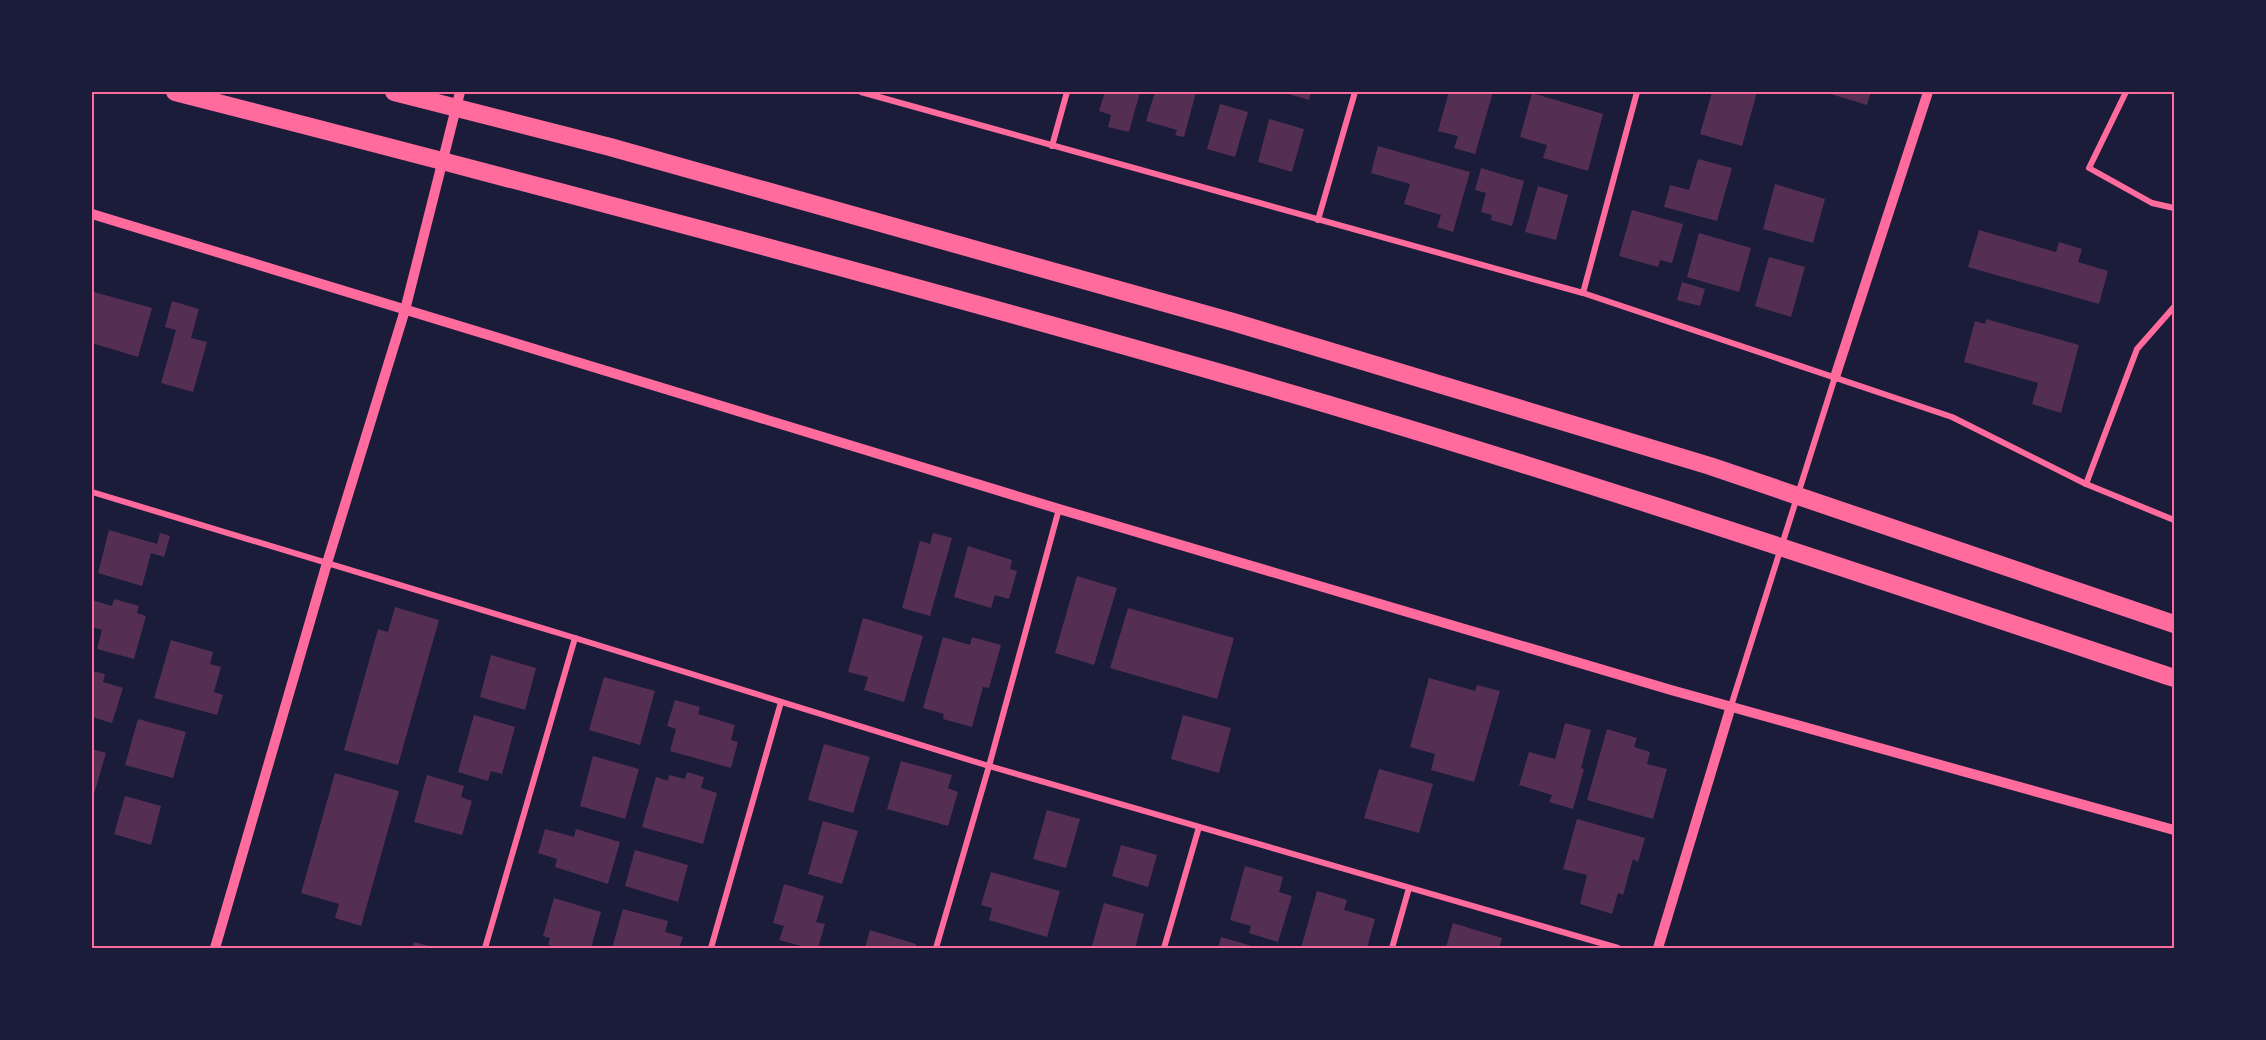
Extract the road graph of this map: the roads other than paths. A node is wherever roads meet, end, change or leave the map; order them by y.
1 (175, 92) edge
2 (394, 92) edge
3 (460, 92) edge
4 (861, 92) edge
5 (1067, 92) edge
6 (1355, 92) edge
7 (1637, 92) edge
8 (1928, 92) edge
9 (2126, 92) edge
10 (1052, 146) junction
11 (2175, 208) edge
12 (92, 214) edge
13 (1318, 220) junction
14 (1583, 293) junction
15 (2175, 307) edge
16 (405, 310) junction
17 (1835, 377) junction
18 (2086, 484) junction
19 (92, 492) edge
20 (1059, 509) junction
21 (2175, 520) edge
22 (327, 562) junction
23 (2175, 624) edge
24 (575, 638) junction
25 (2175, 678) edge
26 (781, 702) junction
27 (1731, 706) junction
28 (989, 766) junction
29 (1199, 827) junction
30 (2175, 830) edge
31 (1409, 888) junction
32 (215, 948) edge
33 (485, 948) edge
34 (711, 948) edge
35 (936, 948) edge
36 (1164, 948) edge
37 (1392, 948) edge
38 (1618, 948) edge
39 (1658, 948) edge

1 - 25 highway
2 - 23 highway
3 - 16 street
4 - 10 street
5 - 10 street
6 - 13 street
7 - 14 street
8 - 17 street
9 - 11 street
10 - 13 street
12 - 16 street
13 - 14 street
14 - 17 street
15 - 18 street
16 - 20 street
16 - 22 street
17 - 18 street
17 - 27 street
18 - 21 street
19 - 22 street
20 - 27 street
20 - 28 street
22 - 24 street
22 - 32 street
24 - 26 street
24 - 33 street
26 - 28 street
26 - 34 street
27 - 30 street
27 - 39 street
28 - 29 street
28 - 35 street
29 - 31 street
29 - 36 street
31 - 37 street
31 - 38 street

